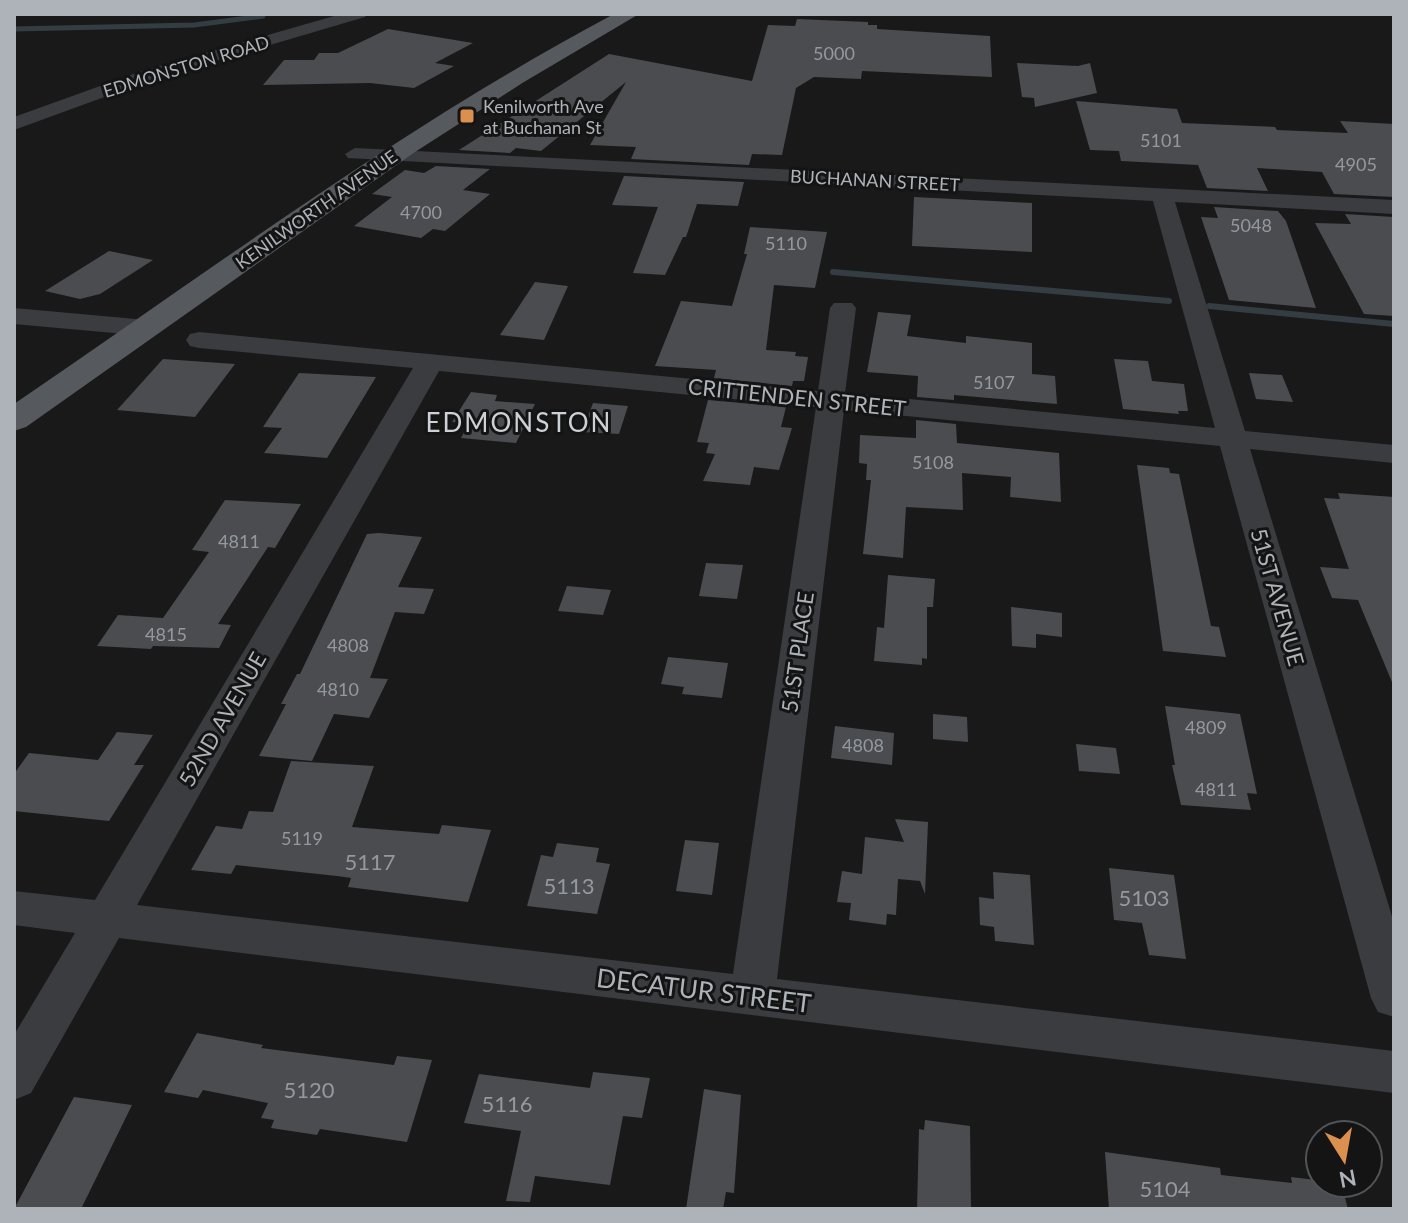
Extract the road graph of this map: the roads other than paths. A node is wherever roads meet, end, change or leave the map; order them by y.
1 (359, 14) edge
2 (596, 14) edge
3 (629, 14) edge
4 (14, 124) edge
5 (355, 154) junction
6 (392, 156) junction
7 (1162, 195) junction
8 (1394, 207) edge
9 (208, 253) dead end
10 (136, 301) dead end
11 (843, 308) dead end
12 (14, 316) edge
13 (105, 324) junction
14 (147, 328) junction
15 (199, 340) dead end
16 (66, 350) dead end
17 (431, 361) junction
18 (831, 401) junction
19 (14, 420) edge
20 (1233, 439) junction
21 (1394, 454) edge
22 (14, 908) edge
23 (106, 919) junction
24 (752, 996) junction
25 (1394, 998) edge
26 (1394, 1072) edge
27 (14, 1078) edge

1 - 4 street, EDMONSTON ROAD
2 - 5 main road, KENILWORTH AVENUE
3 - 6 main road, KENILWORTH AVENUE
5 - 6 street, BUCHANAN STREET
5 - 9 main road, KENILWORTH AVENUE
6 - 7 street, BUCHANAN STREET
6 - 14 main road, KENILWORTH AVENUE
7 - 8 street, BUCHANAN STREET
7 - 20 street, 51ST AVENUE
10 - 13 main road
11 - 18 street, 51ST PLACE
12 - 13 street
13 - 14 street
13 - 16 main road
14 - 19 main road, KENILWORTH AVENUE
15 - 17 street, CRITTENDEN STREET
17 - 18 street, CRITTENDEN STREET
17 - 23 street, 52ND AVENUE
18 - 20 street, CRITTENDEN STREET
18 - 24 street, 51ST PLACE
20 - 21 street, CRITTENDEN STREET
20 - 25 street, 51ST AVENUE
22 - 23 street, DECATUR STREET
23 - 24 street, DECATUR STREET
23 - 27 street, 52ND AVENUE
24 - 26 street, DECATUR STREET

